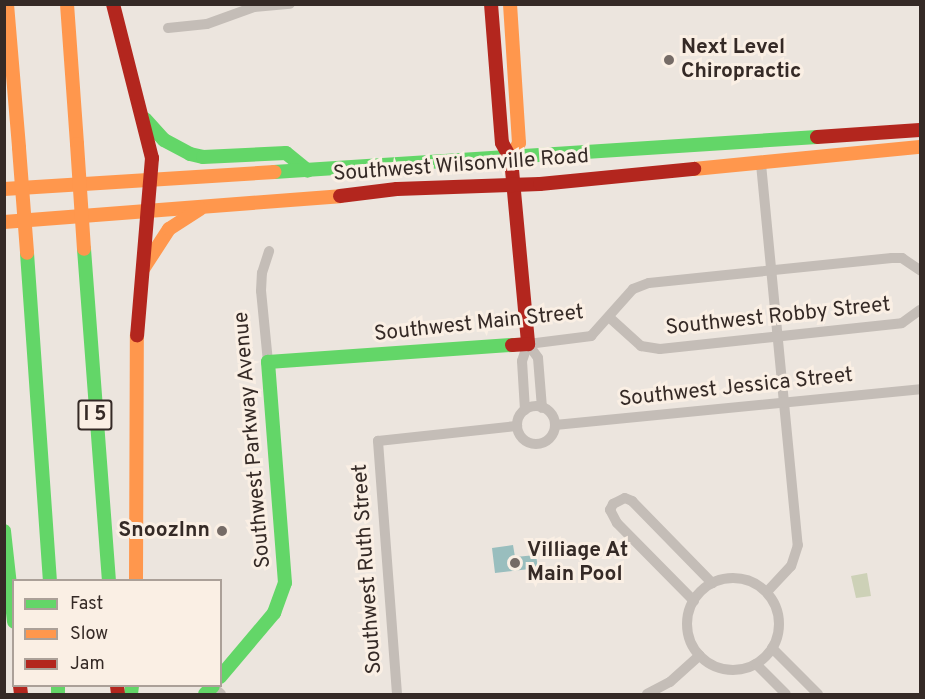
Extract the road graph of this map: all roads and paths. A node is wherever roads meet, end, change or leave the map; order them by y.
1 (7, 4) edge
2 (67, 4) edge
3 (113, 4) edge
4 (290, 4) edge
5 (491, 4) edge
6 (510, 4) edge
7 (168, 28) dead end
8 (142, 115) junction
9 (921, 130) edge
10 (921, 147) edge
11 (511, 159) junction
12 (761, 164) junction
13 (308, 171) junction
14 (150, 178) junction
15 (513, 184) junction
16 (4, 189) edge
17 (200, 209) junction
18 (146, 214) junction
19 (4, 222) edge
20 (269, 251) dead end
21 (921, 270) edge
22 (772, 271) junction
23 (140, 276) junction
24 (921, 310) edge
25 (610, 318) junction
26 (778, 336) junction
27 (528, 344) junction
28 (268, 362) junction
29 (921, 388) edge
30 (785, 402) junction
31 (542, 408) junction
32 (525, 410) junction
33 (555, 425) junction
34 (516, 426) junction
35 (4, 531) edge
36 (50, 579) edge
37 (109, 579) edge
38 (136, 579) edge
39 (712, 583) junction
40 (767, 592) junction
41 (694, 601) junction
42 (12, 603) edge
43 (772, 648) junction
44 (700, 655) junction
45 (756, 664) junction
46 (222, 675) edge
47 (397, 694) edge
48 (647, 694) edge
49 (786, 694) edge
50 (818, 694) edge

1 - 36 main road, bridge
2 - 37 main road, I 5, bridge
3 - 8 main road, I 5
4 - 7 street
5 - 11 main road
6 - 11 main road
8 - 13 main road, I 5
8 - 14 main road, I 5
9 - 11 main road, Southwest Wilsonville Road
10 - 12 main road, Southwest Wilsonville Road
11 - 13 main road, Southwest Wilsonville Road
11 - 15 main road
12 - 15 main road, Southwest Wilsonville Road
12 - 22 street
13 - 14 main road, Southwest Wilsonville Road
14 - 16 main road, Southwest Wilsonville Road
14 - 18 main road, I 5
15 - 17 main road, Southwest Wilsonville Road
15 - 27 main road
17 - 18 main road, Southwest Wilsonville Road
17 - 23 main road
18 - 19 main road, Southwest Wilsonville Road
18 - 23 main road, I 5
20 - 28 street, Southwest Parkway Avenue
21 - 22 street, Southwest Main Street
22 - 25 street, Southwest Main Street
22 - 26 street
23 - 38 main road, I 5
24 - 26 street, Southwest Robby Street
25 - 26 street, Southwest Robby Street
25 - 27 street, Southwest Main Street
26 - 30 street
27 - 28 main road, Southwest Main Street
27 - 31 street
27 - 32 street
28 - 46 main road, Southwest Parkway Avenue
29 - 30 street, Southwest Jessica Street
30 - 33 street, Southwest Jessica Street
30 - 40 street
31 - 32 street
31 - 33 street
32 - 34 street
33 - 34 street
34 - 47 street, Southwest Ruth Street
35 - 42 main road
39 - 40 street
39 - 41 street
39 - 41 street
40 - 43 street
41 - 44 street
43 - 45 street
43 - 50 street
44 - 45 street
44 - 48 street
45 - 49 street

